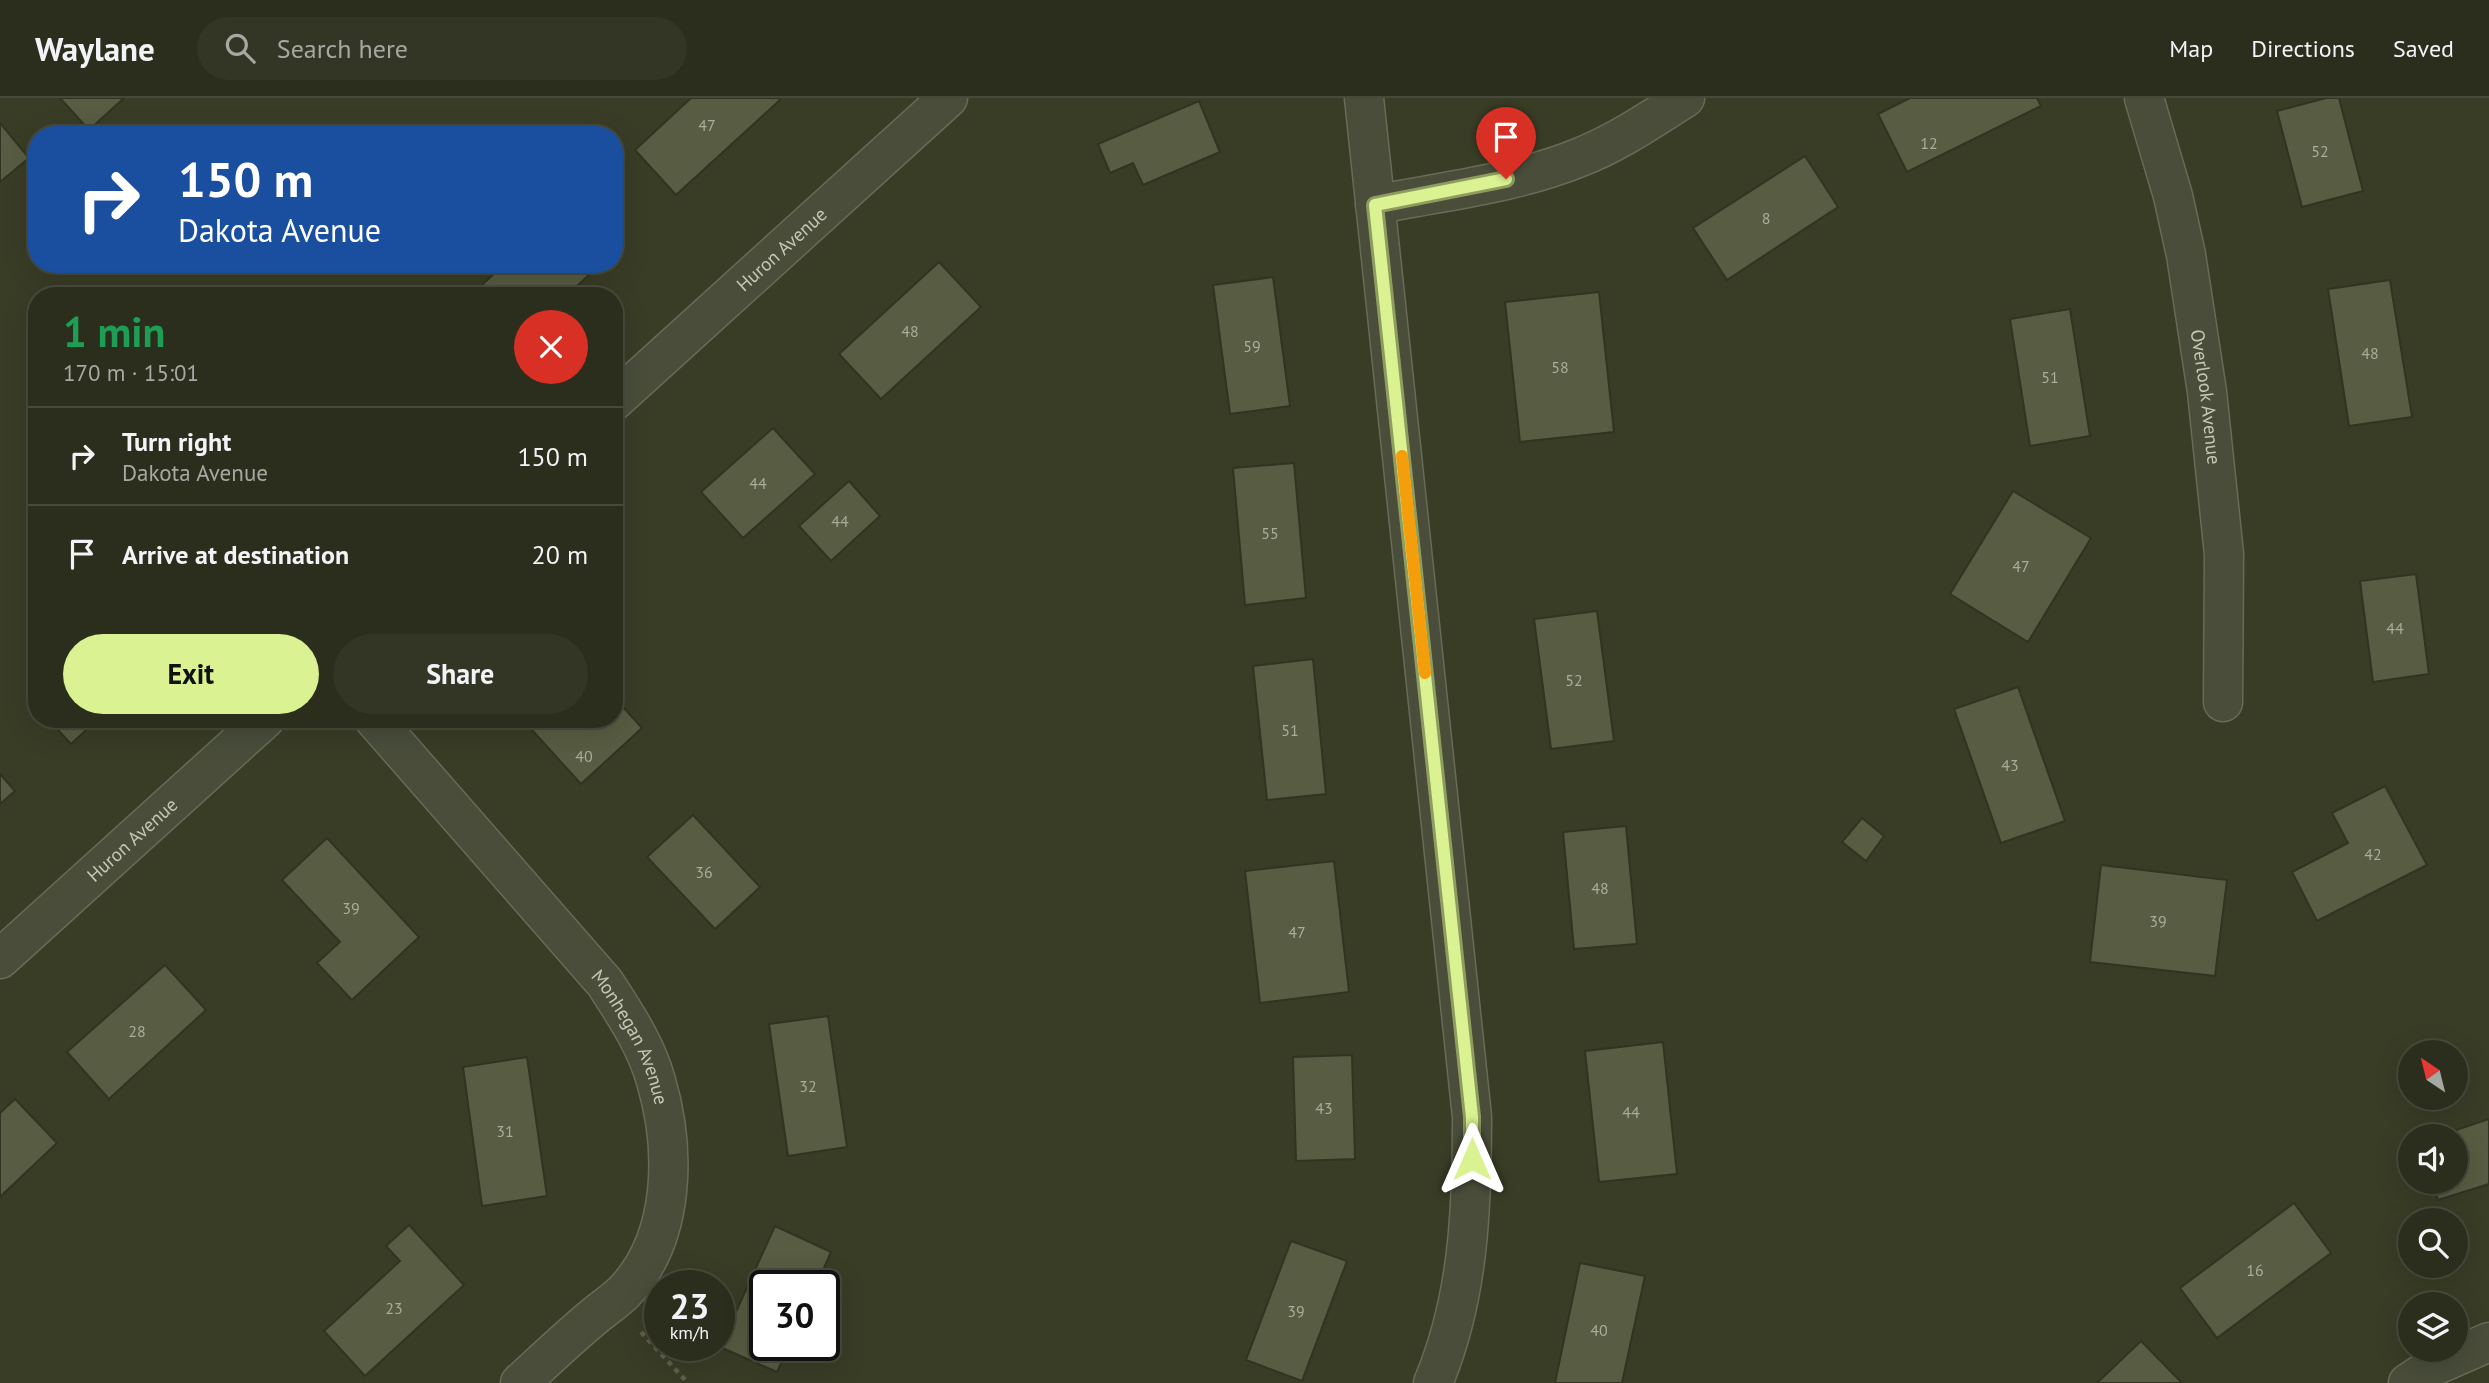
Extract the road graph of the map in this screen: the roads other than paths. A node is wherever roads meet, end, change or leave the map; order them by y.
1 (948, 98) edge
2 (1364, 98) edge
3 (1685, 98) edge
4 (2144, 98) edge
5 (1375, 205) junction
6 (623, 393) edge
7 (2222, 702) dead end
8 (255, 728) edge
9 (382, 728) edge
10 (0, 959) edge
11 (2489, 1342) edge
12 (520, 1383) edge
13 (1433, 1383) edge
14 (2408, 1383) edge

1 - 6 street, Huron Avenue
2 - 5 street
3 - 5 street
4 - 7 street, Overlook Avenue
5 - 13 street
8 - 10 street, Huron Avenue
9 - 12 street, Monhegan Avenue
11 - 14 street

